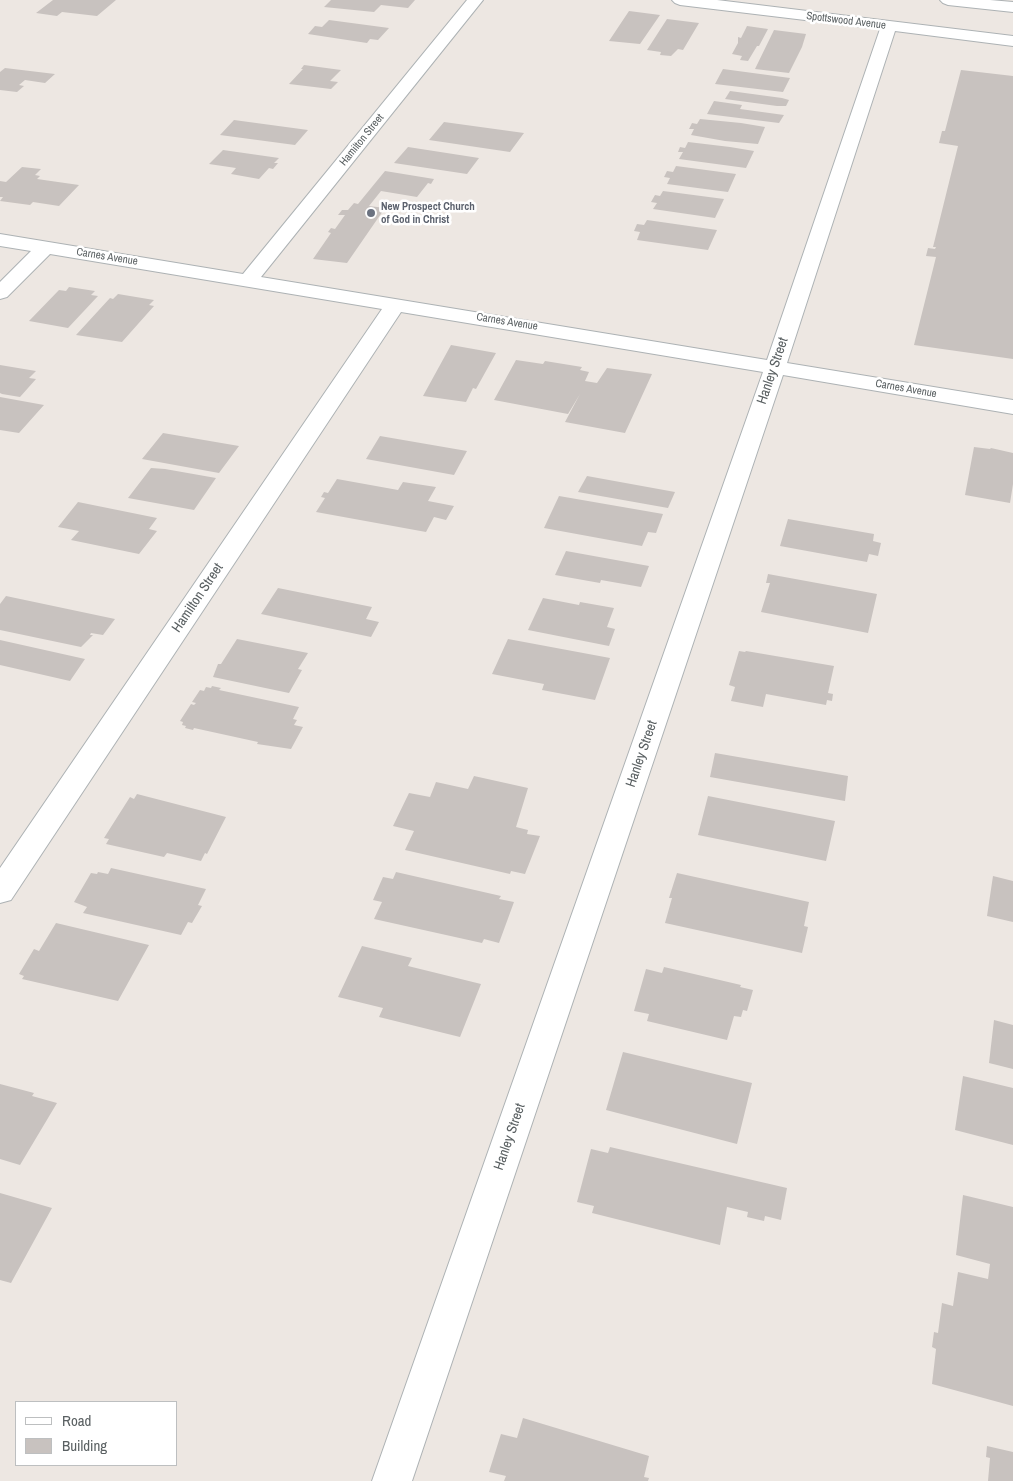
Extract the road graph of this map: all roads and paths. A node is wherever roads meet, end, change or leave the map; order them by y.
1 (475, 0) edge
2 (680, 0) edge
3 (948, 0) edge
4 (1013, 7) edge
5 (889, 26) junction
6 (1013, 41) edge
7 (0, 240) edge
8 (46, 247) junction
9 (248, 281) junction
10 (0, 293) edge
11 (396, 304) junction
12 (775, 367) junction
13 (1013, 407) edge
14 (0, 892) edge
15 (392, 1481) edge

1 - 9 street, Hamilton Street
2 - 5 street, Spottswood Avenue
3 - 4 street
5 - 6 street, Spottswood Avenue
5 - 12 street, Hanley Street
7 - 8 street, Carnes Avenue
8 - 9 street, Carnes Avenue
8 - 10 street
9 - 11 street, Carnes Avenue
11 - 12 street, Carnes Avenue
11 - 14 street, Hamilton Street
12 - 13 street, Carnes Avenue
12 - 15 street, Hanley Street

